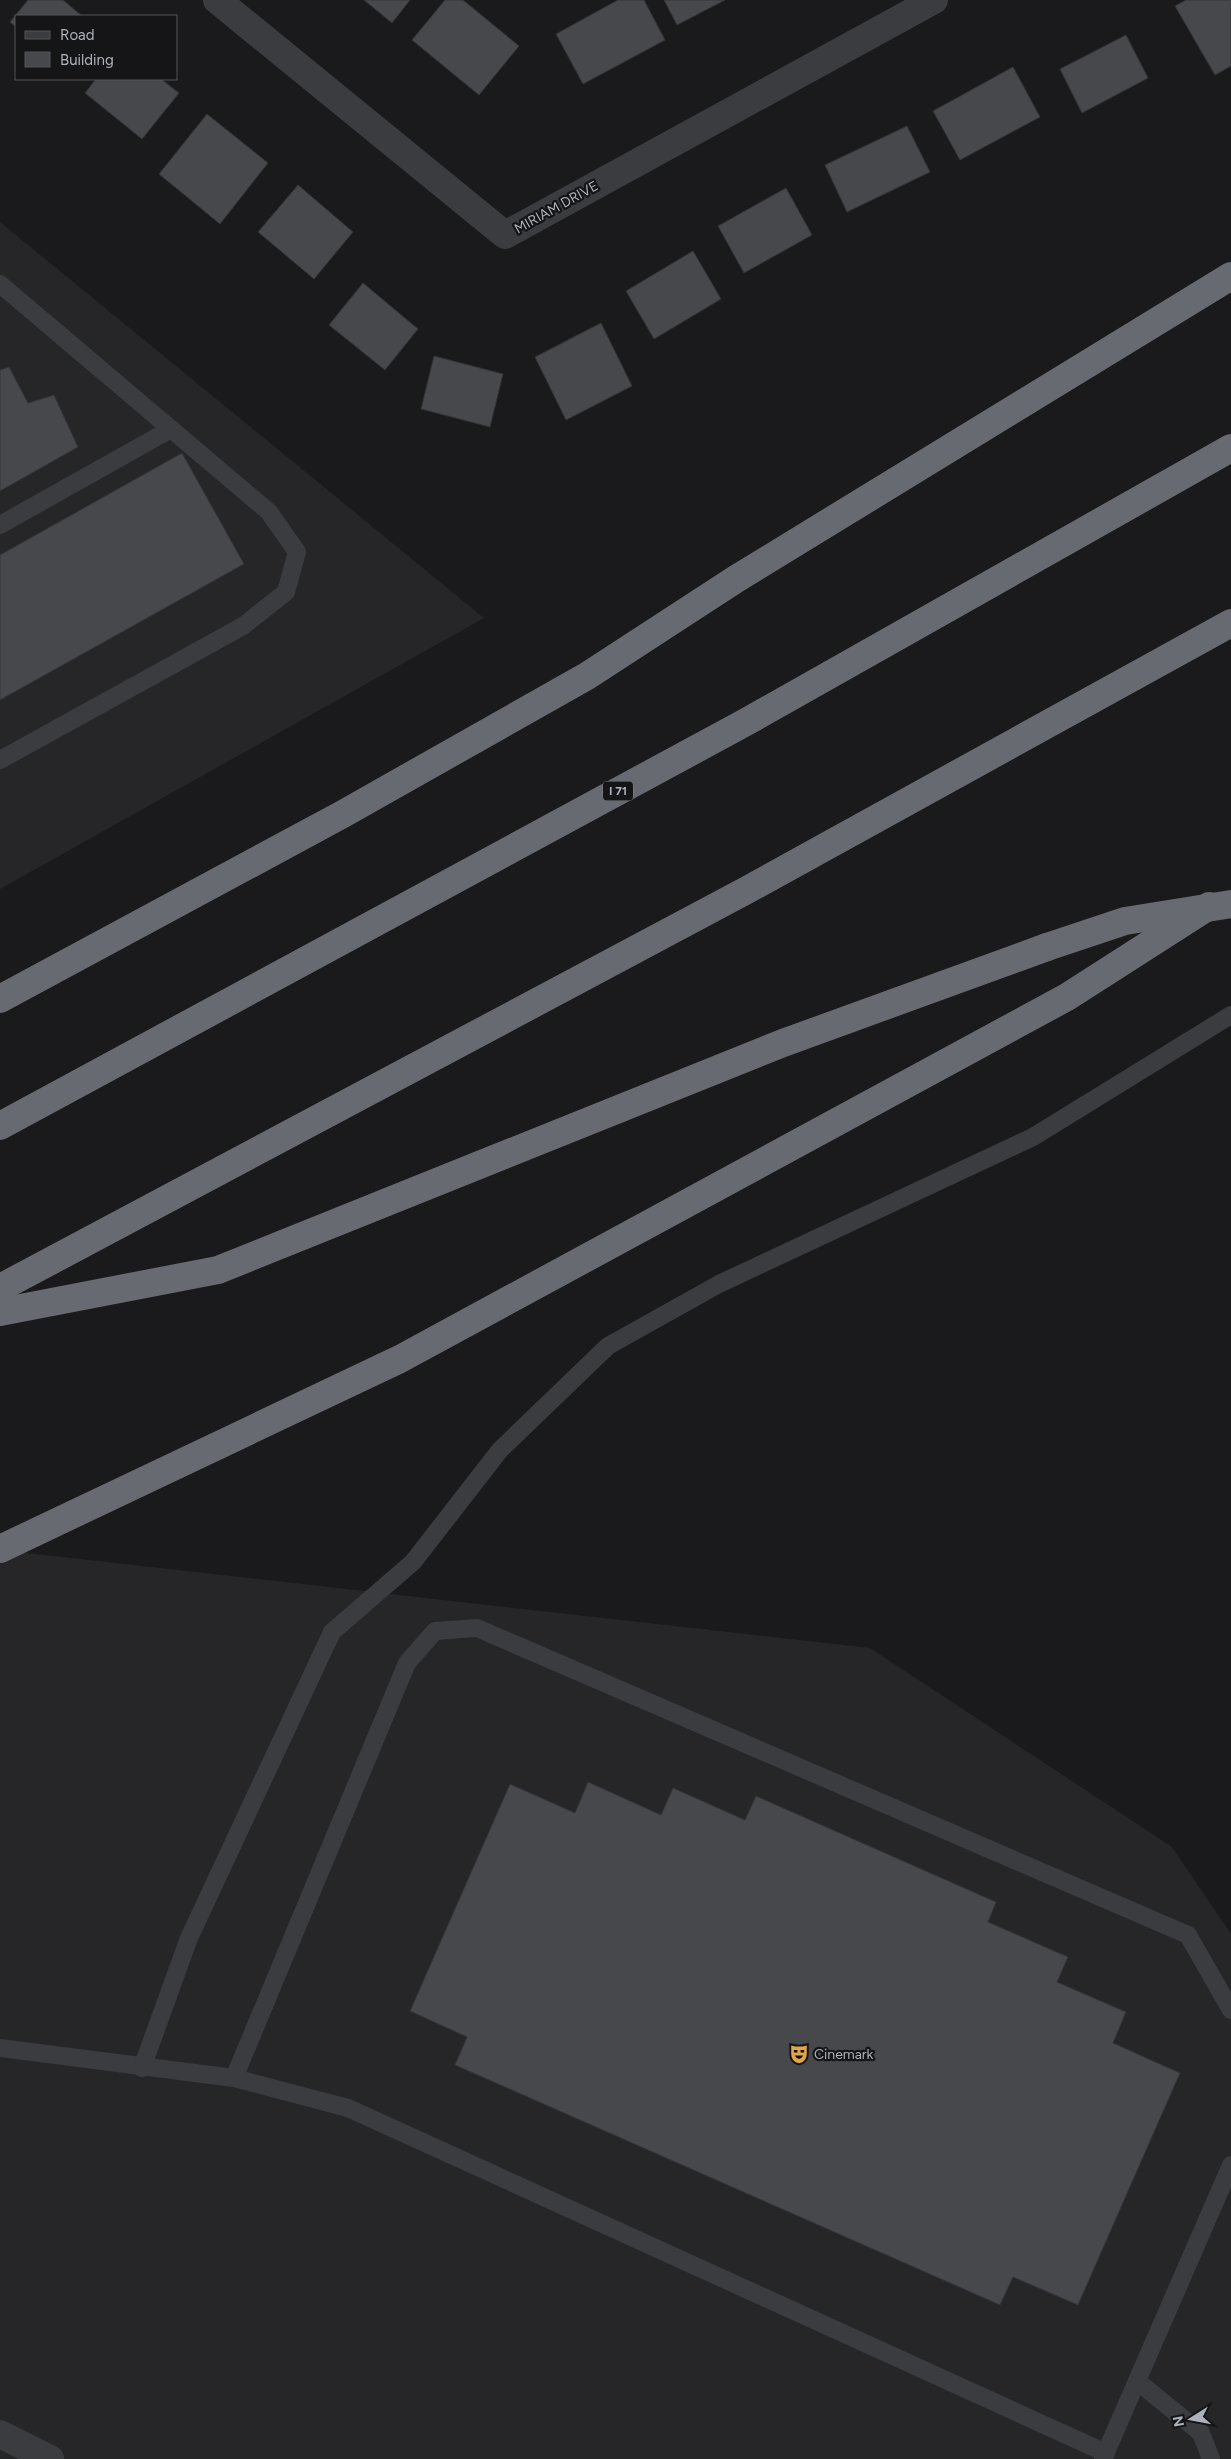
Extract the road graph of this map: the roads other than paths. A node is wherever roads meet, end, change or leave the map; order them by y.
1 (217, 0) edge
2 (934, 0) edge
3 (1231, 276) edge
4 (0, 284) edge
5 (171, 429) junction
6 (1231, 448) edge
7 (0, 525) edge
8 (1231, 623) edge
9 (0, 760) edge
10 (1231, 892) edge
11 (1231, 904) edge
12 (0, 999) edge
13 (1231, 1015) edge
14 (0, 1126) edge
15 (0, 1288) edge
16 (0, 1312) edge
17 (0, 1550) edge
18 (1231, 2010) edge
19 (0, 2048) edge
20 (142, 2068) junction
21 (234, 2078) junction
22 (1231, 2164) edge
23 (1137, 2382) junction
24 (0, 2434) edge
25 (1105, 2456) edge
26 (50, 2459) edge
27 (1211, 2459) edge

1 - 2 street, MIRIAM DRIVE
3 - 12 highway
4 - 5 lane
5 - 7 lane
5 - 9 lane
6 - 14 highway, I 71
8 - 15 highway
10 - 17 highway
11 - 16 highway, bridge
13 - 20 lane
18 - 21 lane
19 - 20 lane
20 - 21 lane
21 - 25 lane
22 - 23 lane
23 - 25 lane
23 - 27 lane
24 - 26 street

